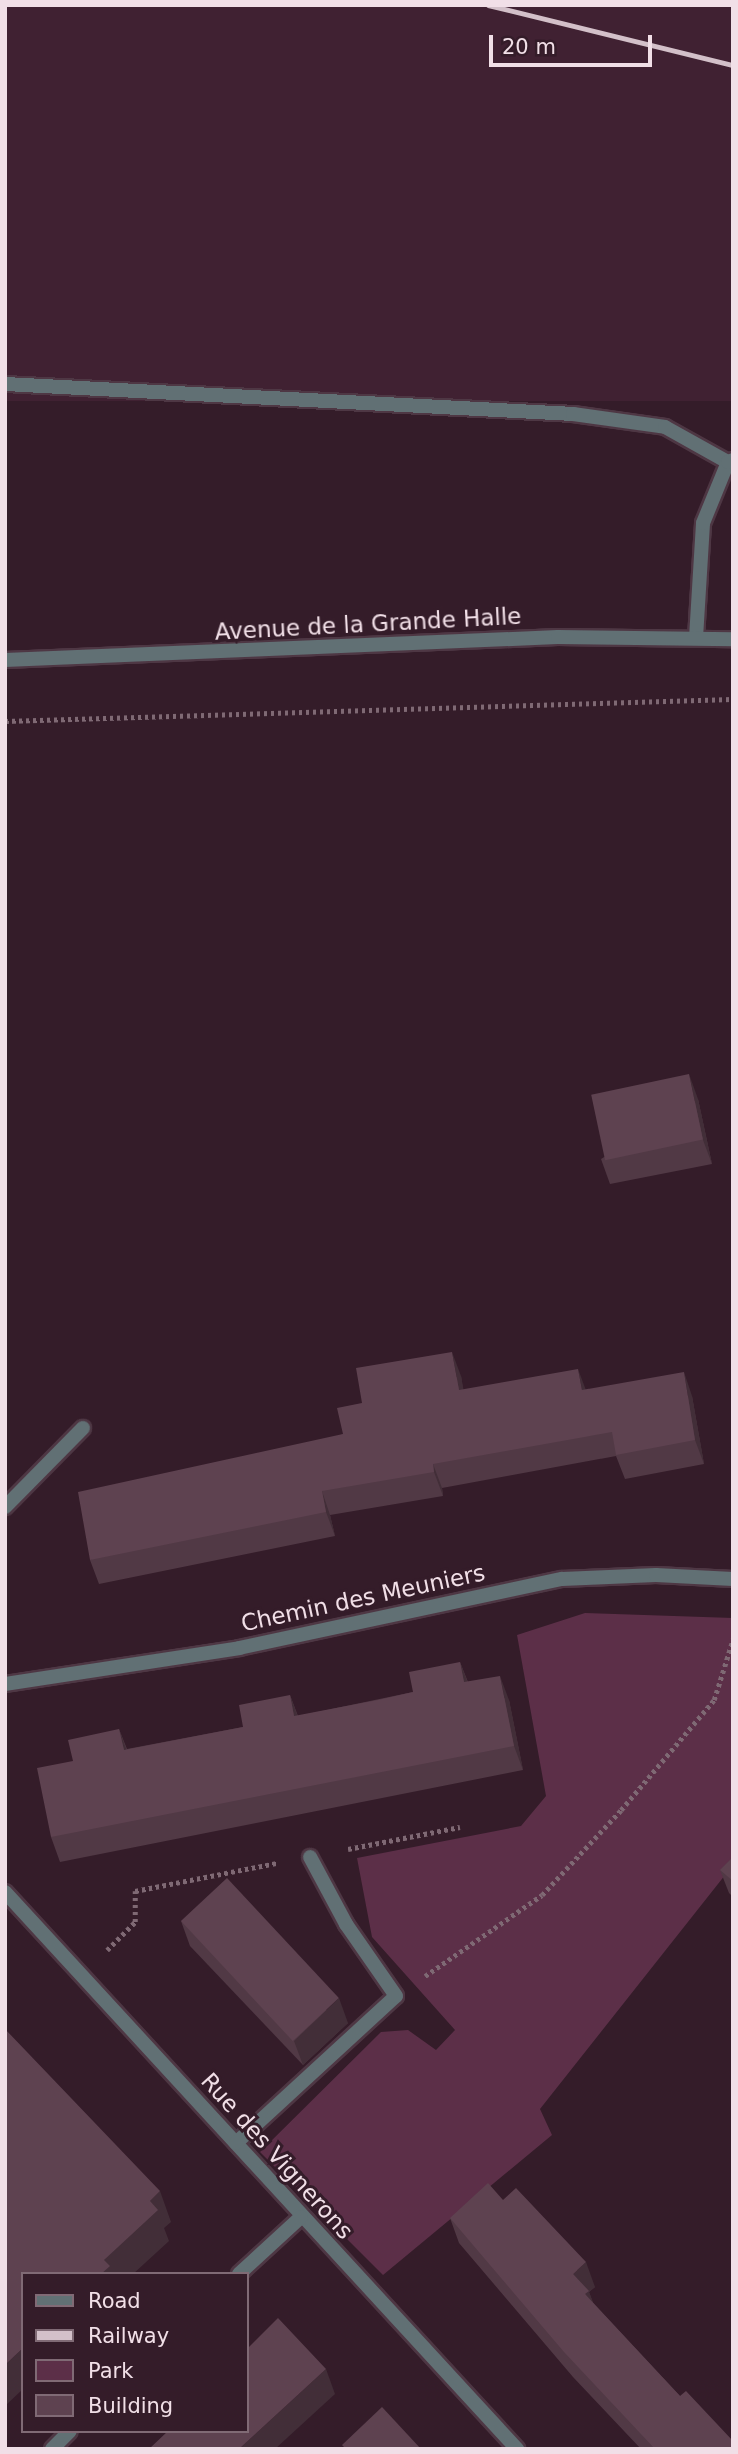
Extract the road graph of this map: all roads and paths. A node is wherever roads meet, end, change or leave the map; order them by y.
1 (5, 384) edge
2 (730, 461) edge
3 (696, 638) junction
4 (733, 639) edge
5 (5, 660) edge
6 (733, 699) edge
7 (5, 720) edge
8 (83, 1428) dead end
9 (5, 1507) edge
10 (733, 1579) edge
11 (733, 1639) edge
12 (5, 1684) edge
13 (460, 1827) dead end
14 (310, 1857) junction
15 (5, 1892) edge
16 (81, 1975) junction
17 (396, 1996) junction
18 (236, 2143) junction
19 (301, 2217) junction
20 (241, 2272) edge
21 (68, 2433) edge
22 (52, 2449) edge
23 (517, 2449) edge

1 - 2 street
2 - 3 street
3 - 4 street, Avenue de la Grande Halle
3 - 5 street, Avenue de la Grande Halle
6 - 7 path
8 - 9 street
10 - 12 street, Chemin des Meuniers
11 - 17 path
13 - 14 path
14 - 16 path
14 - 17 street
15 - 16 street, Rue des Vignerons
16 - 18 street, Rue des Vignerons
17 - 18 street
18 - 19 street, Rue des Vignerons
19 - 20 street
19 - 23 street, Rue des Vignerons
21 - 22 street

